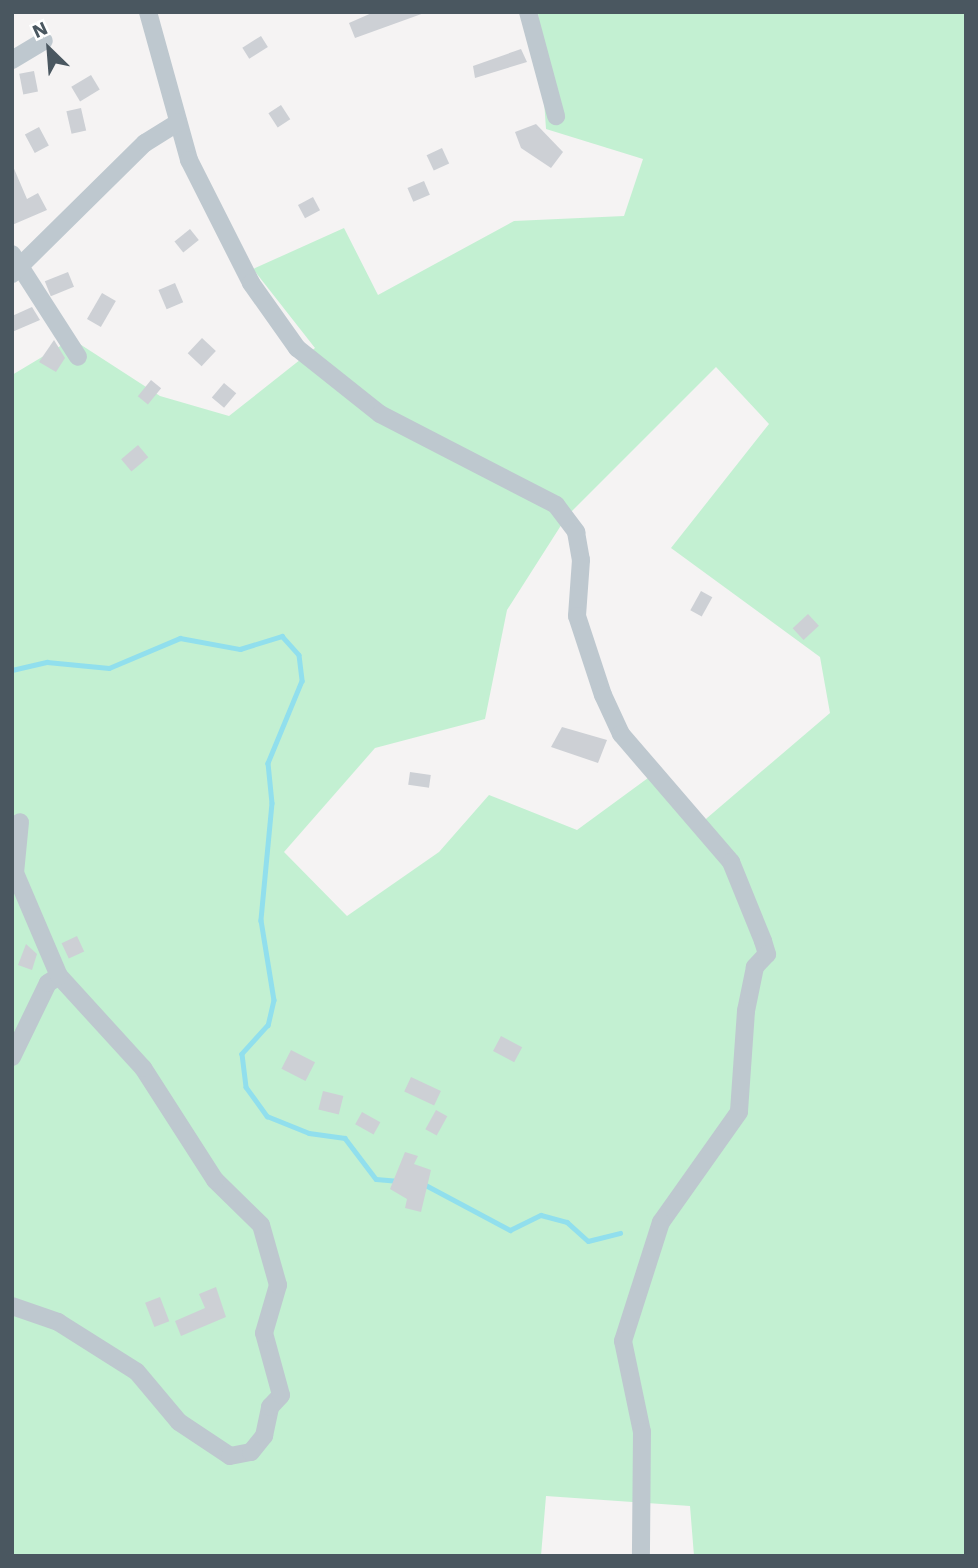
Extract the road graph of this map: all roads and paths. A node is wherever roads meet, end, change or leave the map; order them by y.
1 (148, 12) edge
2 (528, 12) edge
3 (44, 41) dead end
4 (12, 60) edge
5 (556, 116) dead end
6 (178, 122) junction
7 (15, 265) edge
8 (78, 356) dead end
9 (20, 822) dead end
10 (59, 976) junction
11 (12, 1057) edge
12 (12, 1306) edge
13 (641, 1556) edge

1 - 6 street
2 - 5 street
3 - 4 street
6 - 7 street
6 - 13 street
7 - 8 street
9 - 10 street
10 - 11 street
10 - 12 street

